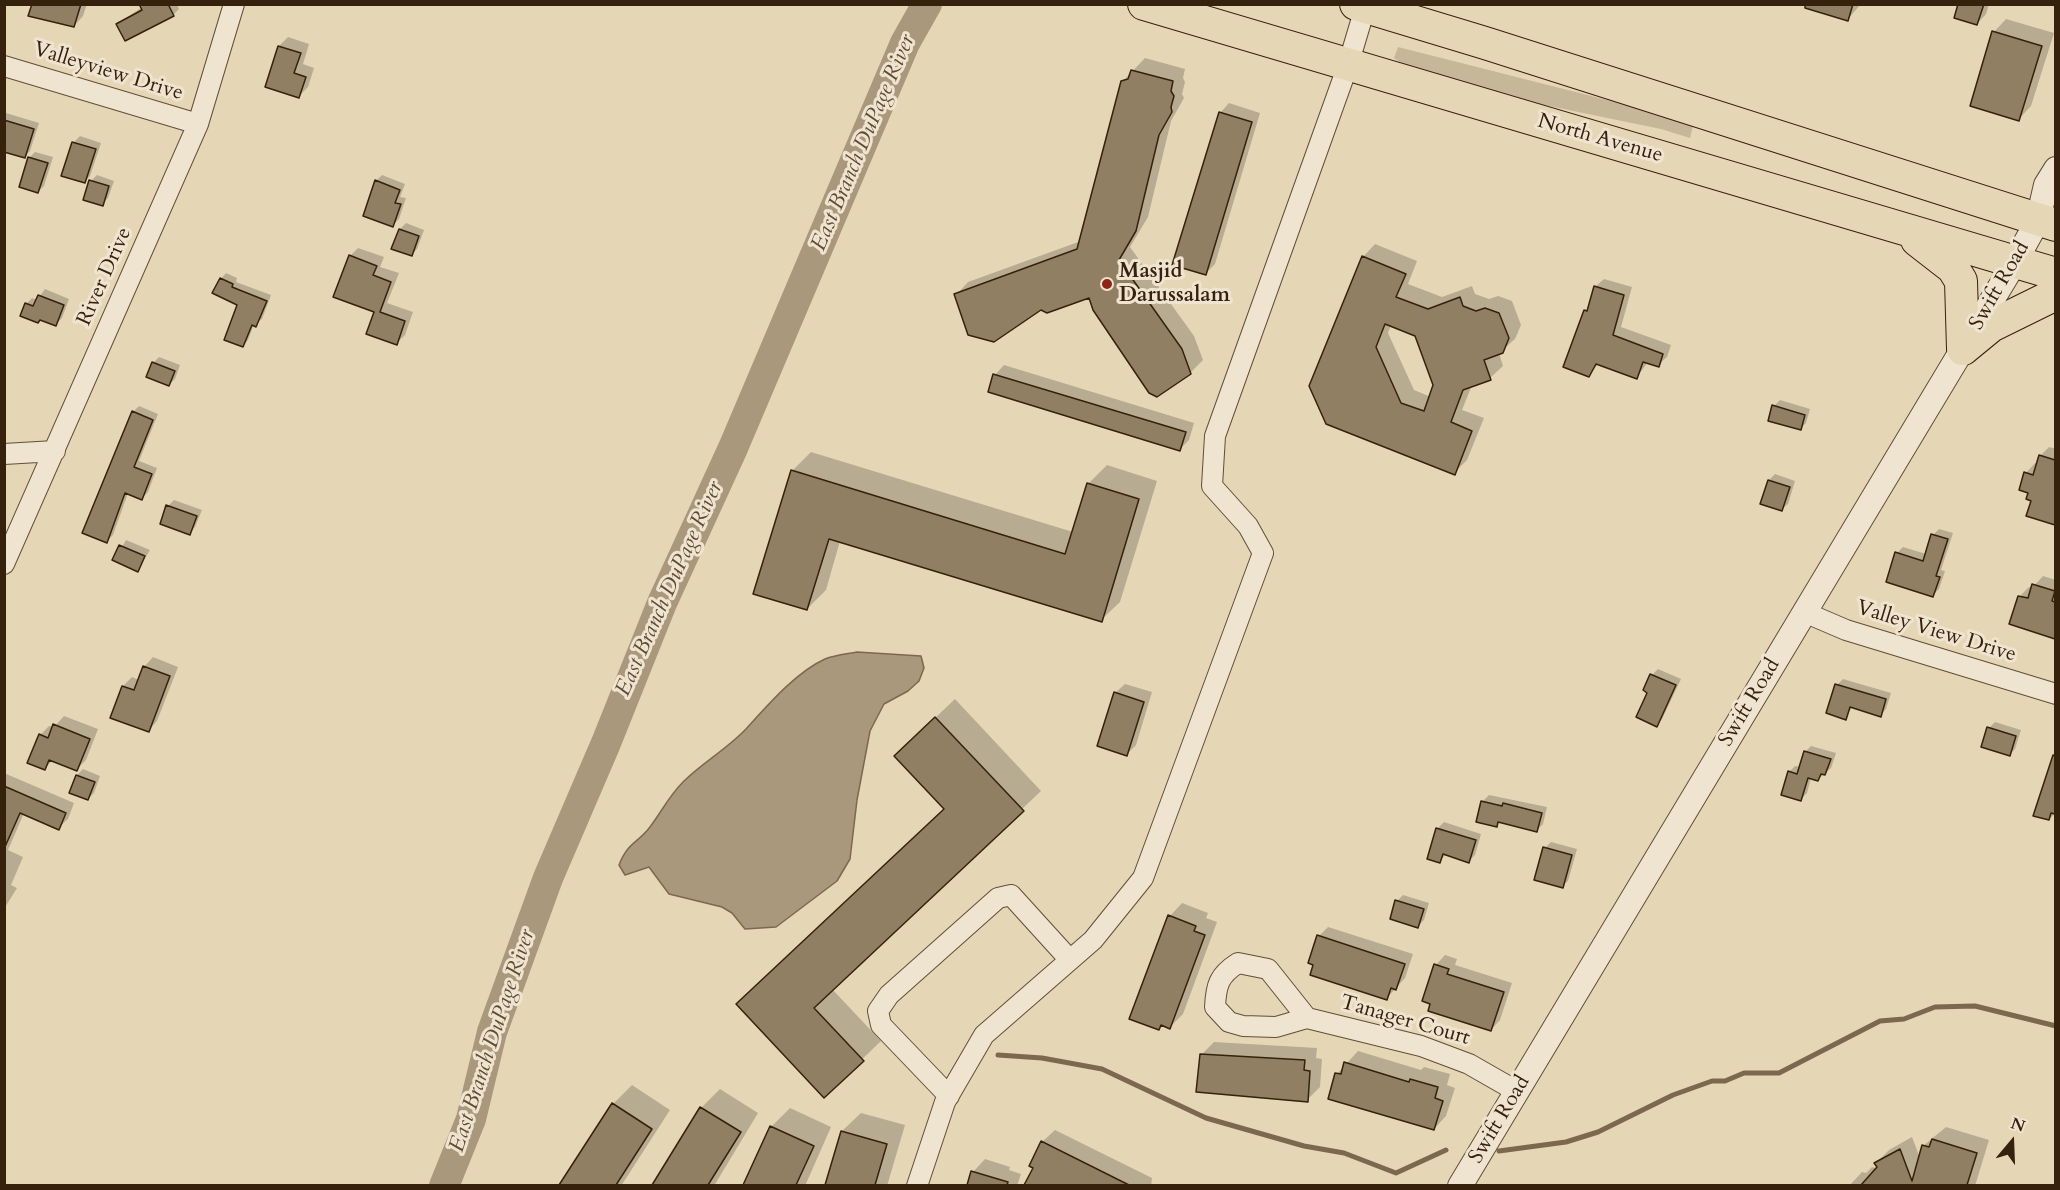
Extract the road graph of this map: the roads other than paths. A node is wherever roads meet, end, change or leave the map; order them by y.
1 (234, 4) edge
2 (1144, 4) edge
3 (1360, 6) edge
4 (1348, 65) junction
5 (4, 66) edge
6 (198, 124) junction
7 (2055, 170) edge
8 (2050, 216) edge
9 (1905, 230) junction
10 (2015, 262) junction
11 (2055, 274) edge
12 (2055, 294) edge
13 (1963, 349) junction
14 (55, 451) junction
15 (4, 454) edge
16 (4, 564) edge
17 (1804, 612) junction
18 (2055, 694) edge
19 (1070, 960) junction
20 (1307, 1018) junction
21 (1518, 1092) junction
22 (949, 1096) junction
23 (917, 1185) edge
24 (1460, 1185) edge

1 - 6 street, River Drive
2 - 4 main road, North Avenue
3 - 4 street
3 - 8 main road
4 - 9 main road, North Avenue
4 - 19 street
5 - 6 street, Valleyview Drive
6 - 14 street, River Drive
7 - 8 street, Swift Road
8 - 10 street, Swift Road
9 - 10 main road, North Avenue
9 - 13 main road
10 - 11 main road, North Avenue
10 - 13 street, Swift Road
12 - 13 main road
13 - 17 street, Swift Road
14 - 15 street
14 - 16 street, River Drive
17 - 18 street, Valley View Drive
17 - 21 street, Swift Road
19 - 22 street
19 - 22 street
20 - 20 street, Tanager Court
20 - 21 street, Tanager Court
21 - 24 street, Swift Road
22 - 23 street

